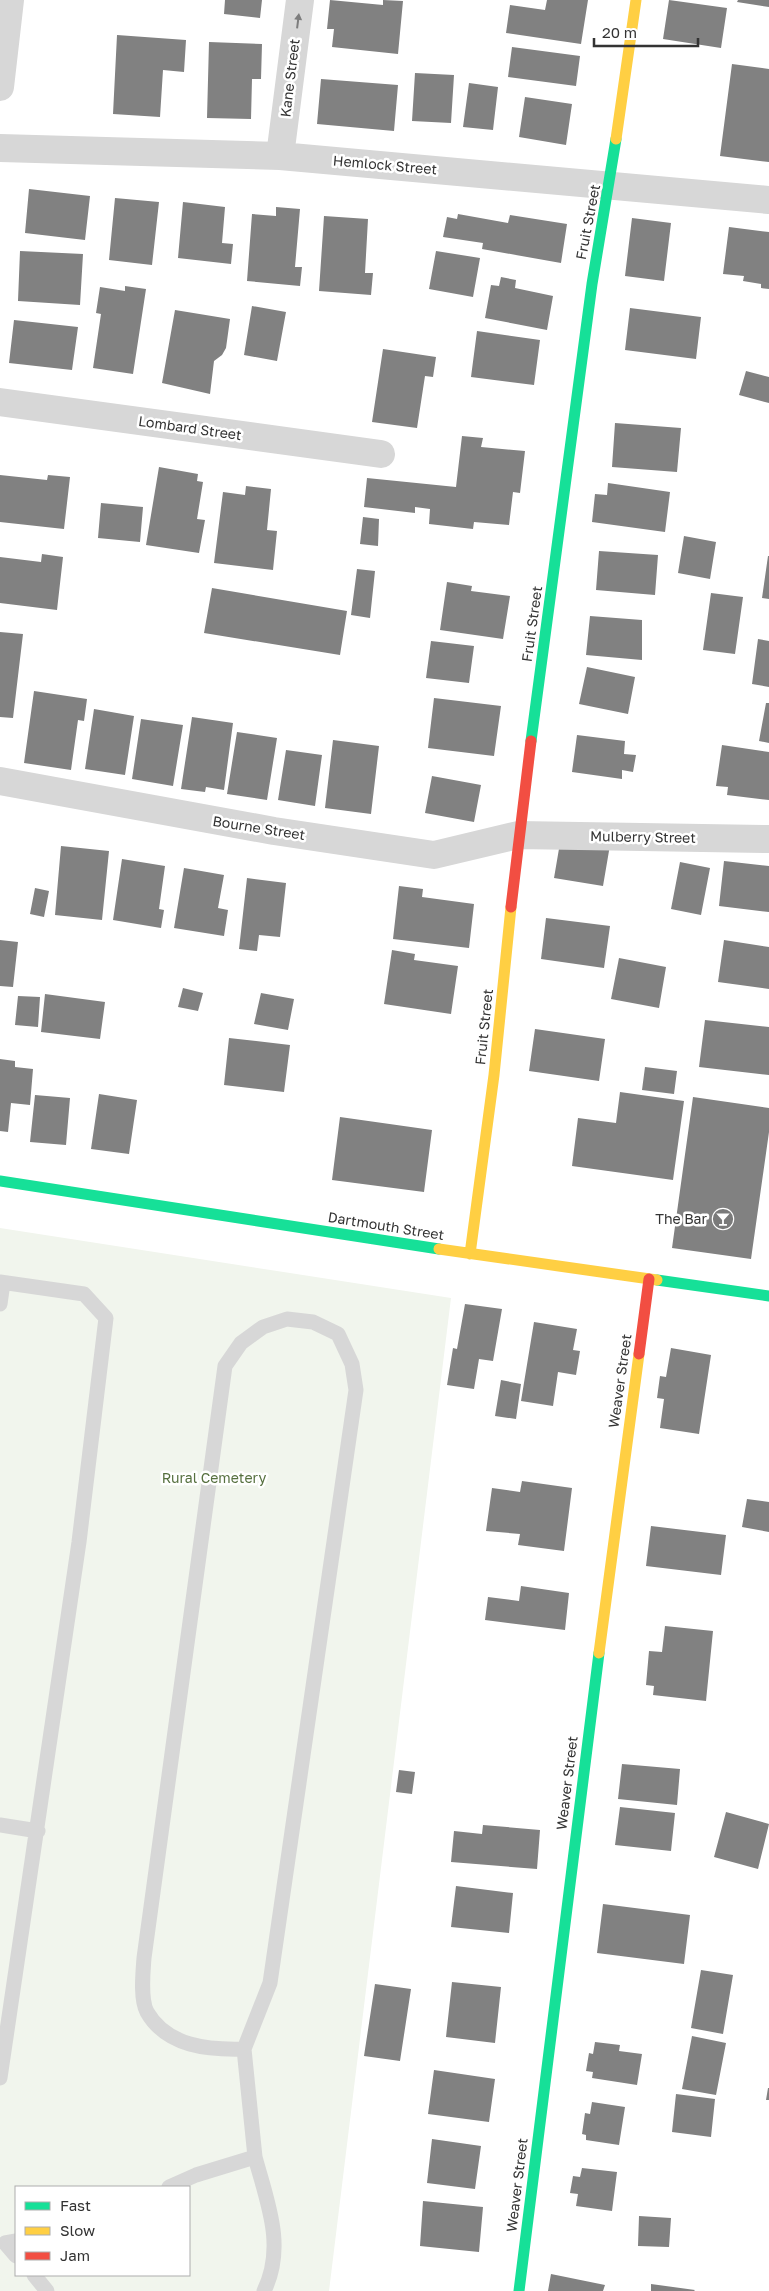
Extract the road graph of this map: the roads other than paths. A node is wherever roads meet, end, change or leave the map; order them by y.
1 (10, 0) edge
2 (300, 0) edge
3 (636, 0) edge
4 (0, 86) edge
5 (0, 148) edge
6 (280, 156) junction
7 (610, 185) junction
8 (769, 200) edge
9 (0, 402) edge
10 (381, 454) dead end
11 (0, 781) edge
12 (518, 835) junction
13 (769, 839) edge
14 (0, 1181) edge
15 (470, 1254) junction
16 (649, 1279) junction
17 (2, 1283) edge
18 (769, 1296) edge
19 (0, 1304) edge
20 (0, 1825) edge
21 (38, 1831) junction
22 (244, 2048) junction
23 (0, 2078) edge
24 (255, 2157) junction
25 (171, 2186) edge
26 (7, 2241) edge
27 (15, 2254) edge
28 (35, 2276) edge
29 (47, 2291) edge
30 (264, 2291) edge
31 (519, 2291) edge

1 - 4 street
6 -> 2 street, Kane Street
3 - 7 street, Fruit Street
5 - 6 street, Hemlock Street
6 - 7 street, Hemlock Street
7 - 8 street, Hemlock Street
7 - 12 street, Fruit Street
9 - 10 street, Lombard Street
11 - 12 street, Bourne Street
12 - 13 street, Mulberry Street
12 - 15 street, Fruit Street
14 - 15 street, Dartmouth Street
15 - 16 street, Dartmouth Street
16 - 18 street, Dartmouth Street
16 - 31 street, Weaver Street
17 - 19 lane
17 - 21 lane
20 - 21 lane
21 - 23 lane
22 - 22 lane
22 - 24 lane
24 - 25 lane
24 - 30 lane
26 - 27 lane
28 - 29 lane

